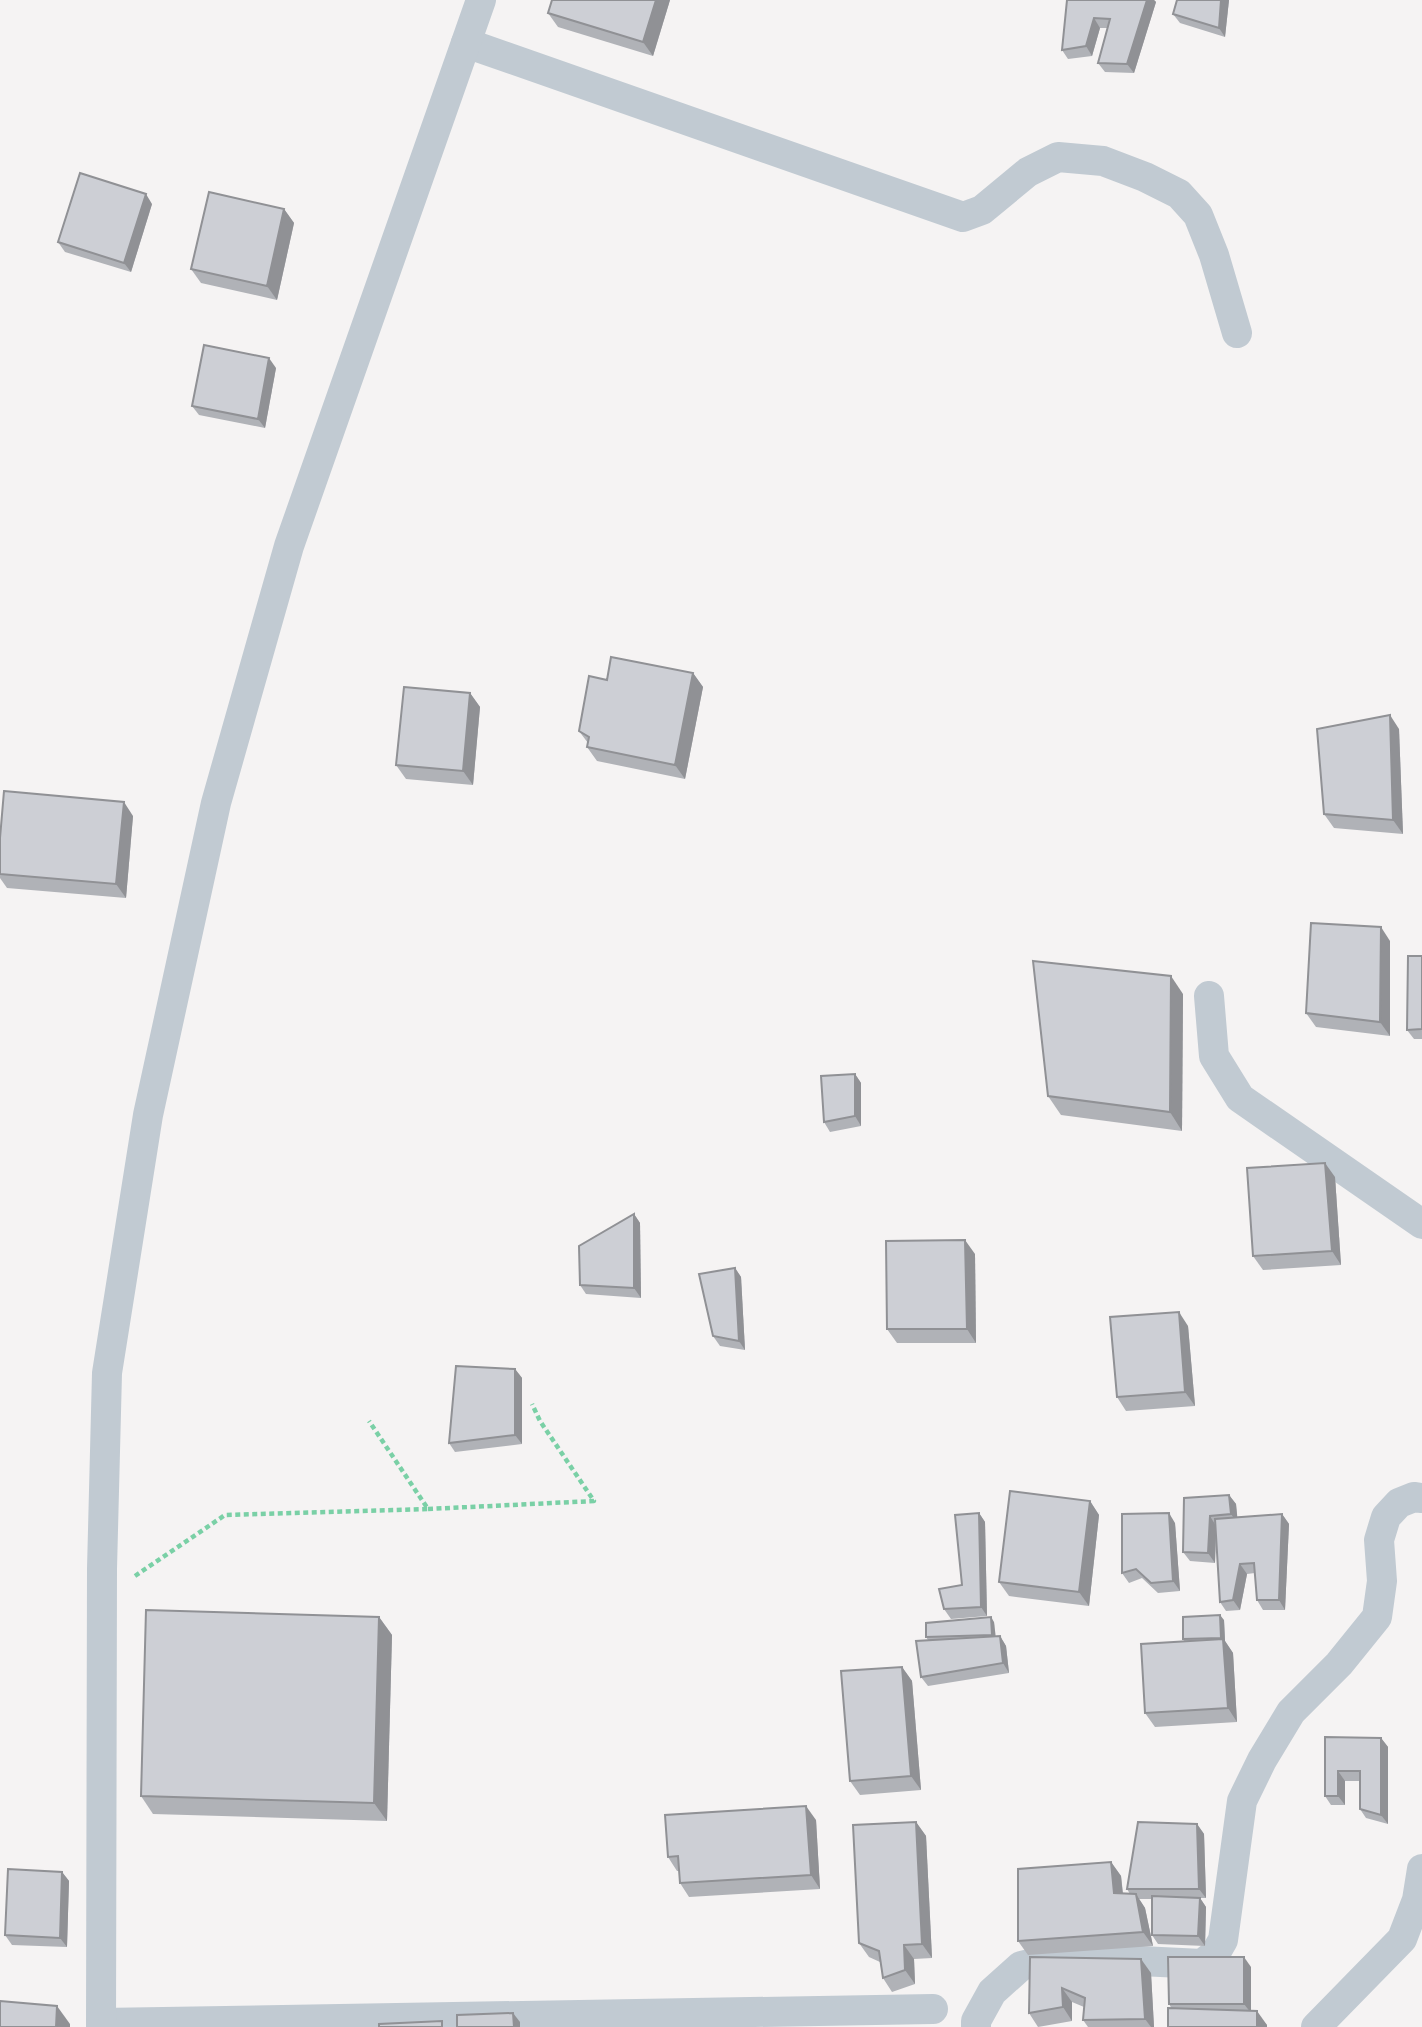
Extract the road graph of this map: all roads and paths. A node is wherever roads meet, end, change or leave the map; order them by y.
1 (481, 0) edge
2 (466, 43) junction
3 (1237, 333) dead end
4 (1209, 996) dead end
5 (1422, 1224) edge
6 (532, 1404) dead end
7 (369, 1421) dead end
8 (1422, 1499) edge
9 (428, 1509) junction
10 (102, 1599) junction
11 (1422, 1869) edge
12 (933, 2009) dead end
13 (101, 2025) edge
14 (976, 2027) edge
15 (1316, 2027) edge

1 - 2 street
2 - 3 street
2 - 10 street
4 - 5 street
6 - 9 path
7 - 9 path
8 - 14 street
9 - 10 path
10 - 13 street
11 - 15 street
12 - 13 street

